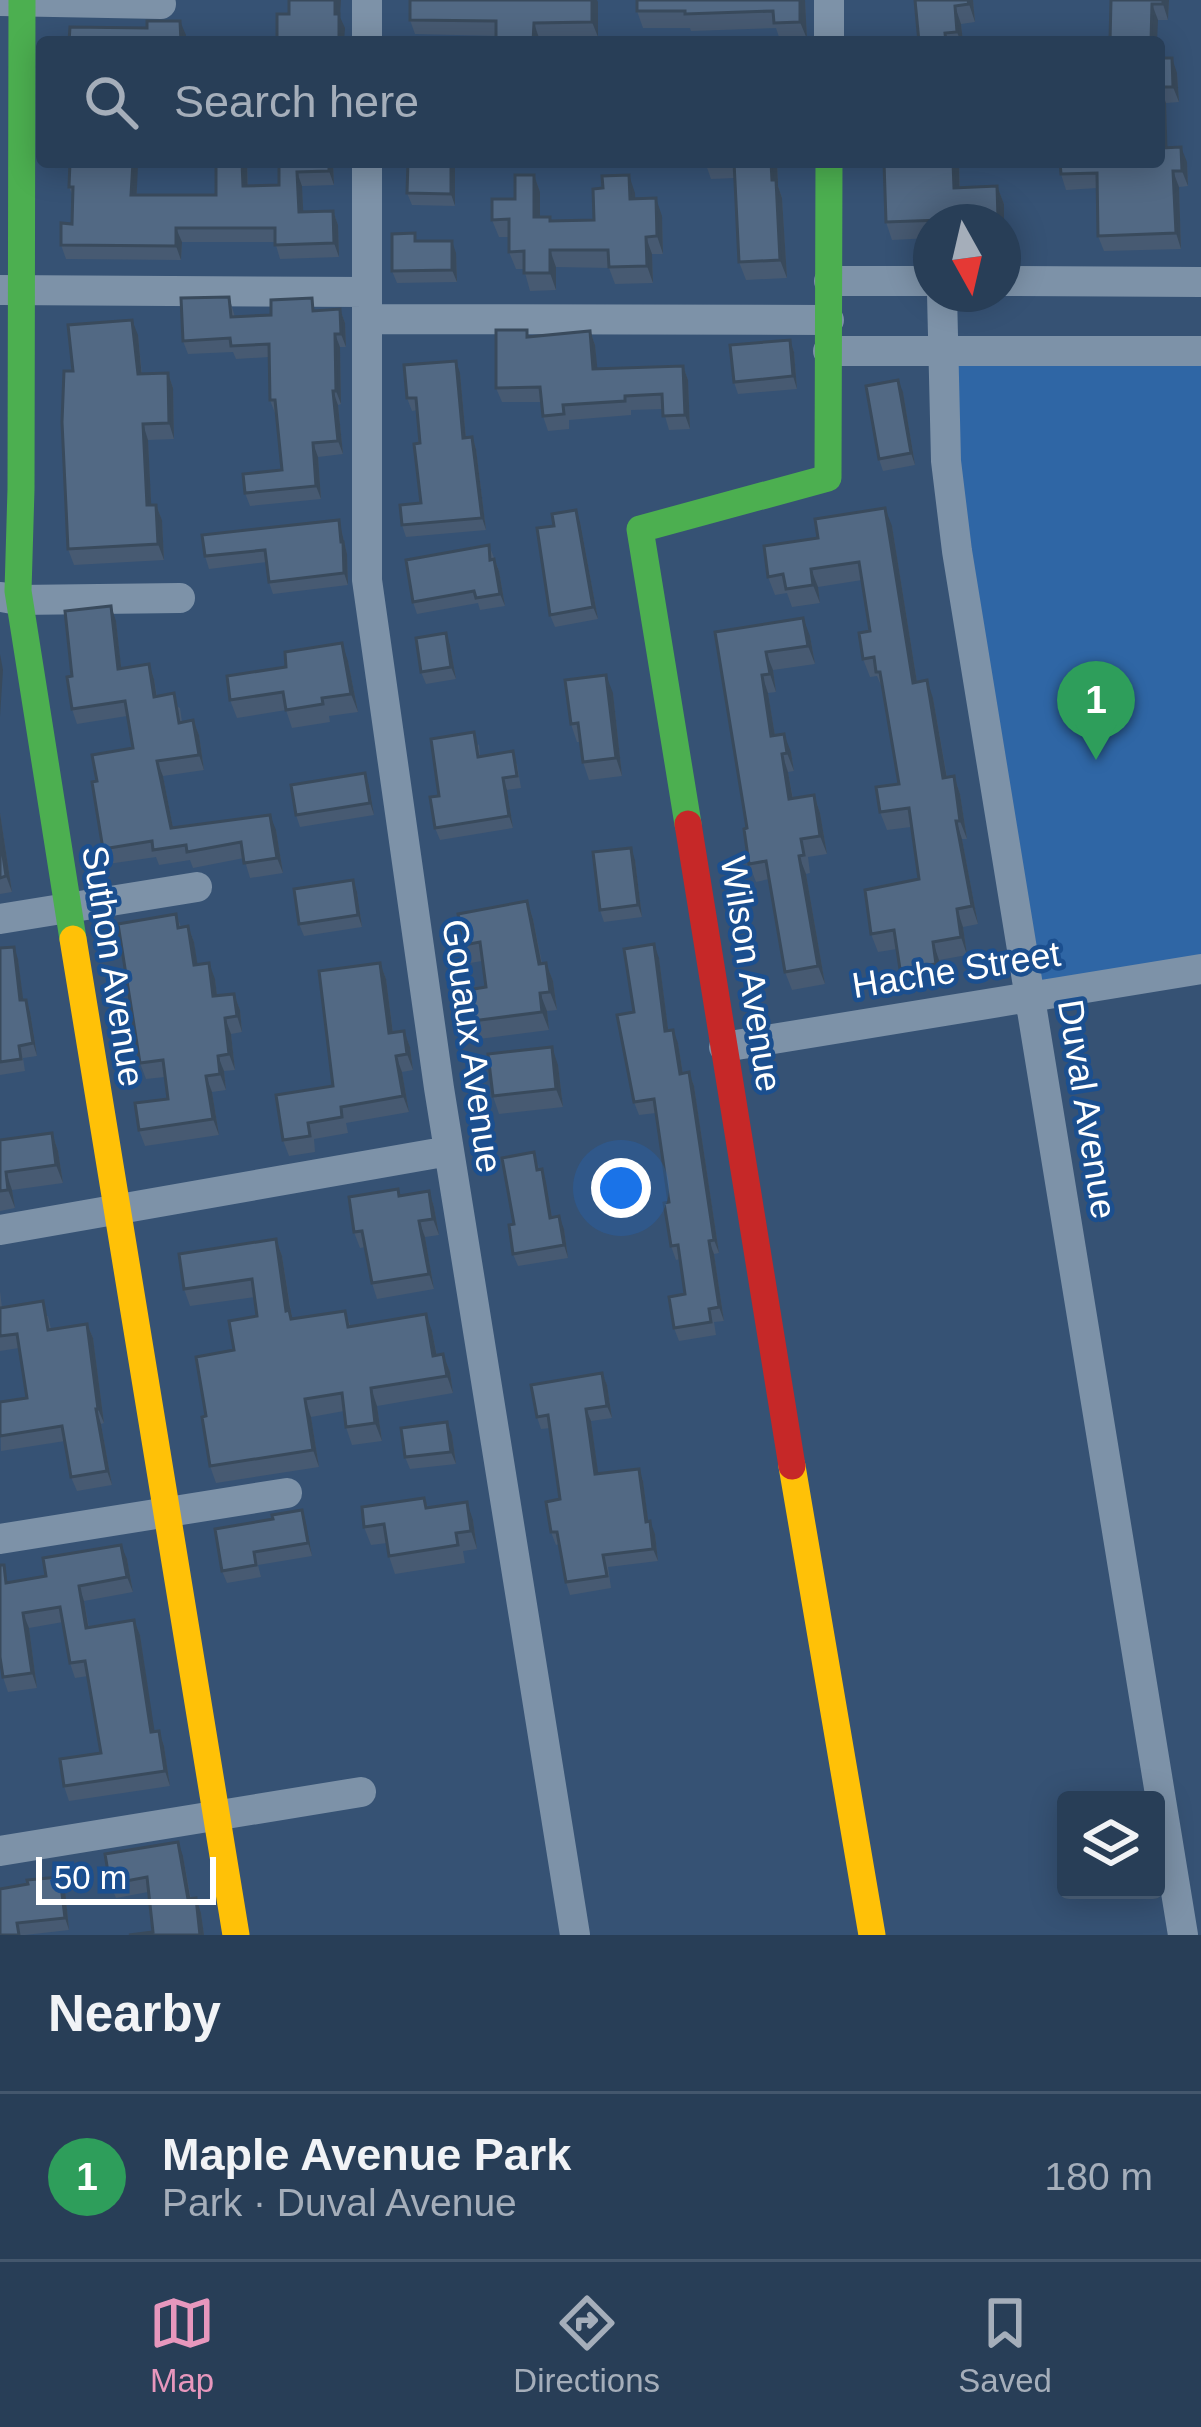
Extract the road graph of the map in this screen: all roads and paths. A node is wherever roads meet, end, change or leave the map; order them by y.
1 (368, 0) edge
2 (829, 0) edge
3 (14, 1) edge
4 (161, 4) dead end
5 (368, 36) edge
6 (829, 36) edge
7 (367, 168) edge
8 (829, 168) edge
9 (829, 281) junction
10 (913, 281) edge
11 (1021, 281) edge
12 (1201, 282) edge
13 (11, 290) edge
14 (367, 305) junction
15 (942, 312) edge
16 (828, 336) junction
17 (943, 351) junction
18 (1201, 351) edge
19 (9, 598) edge
20 (180, 598) dead end
21 (197, 886) dead end
22 (68, 908) junction
23 (0, 919) edge
24 (1201, 969) edge
25 (1030, 997) junction
26 (724, 1047) junction
27 (449, 1151) junction
28 (118, 1211) junction
29 (0, 1230) edge
30 (287, 1493) dead end
31 (167, 1512) junction
32 (0, 1539) edge
33 (362, 1792) dead end
34 (217, 1816) junction
35 (0, 1851) edge
36 (236, 1935) edge
37 (575, 1935) edge
38 (872, 1935) edge
39 (1183, 1935) edge

1 - 5 street
2 - 6 street
3 - 4 street
3 - 13 street, Suthon Avenue
7 - 14 street, Gouaux Avenue
8 - 9 street, Wilson Avenue
9 - 10 street
9 - 16 street, Wilson Avenue
11 - 12 street
13 - 14 street
13 - 19 street, Suthon Avenue
14 - 16 street
14 - 27 street, Gouaux Avenue
15 - 17 street, Duval Avenue
16 - 17 street
16 - 26 street, Wilson Avenue
17 - 18 street
17 - 25 street, Duval Avenue
19 - 20 street
19 - 22 street, Suthon Avenue
21 - 22 street
22 - 23 street
22 - 28 street, Suthon Avenue
24 - 25 street, Hache Street
25 - 26 street, Hache Street
25 - 39 street, Duval Avenue
26 - 38 street, Wilson Avenue
27 - 28 street
27 - 37 street, Gouaux Avenue
28 - 29 street
28 - 31 street, Suthon Avenue
30 - 31 street
31 - 32 street
31 - 34 street, Suthon Avenue
33 - 34 street
34 - 35 street
34 - 36 street, Suthon Avenue

